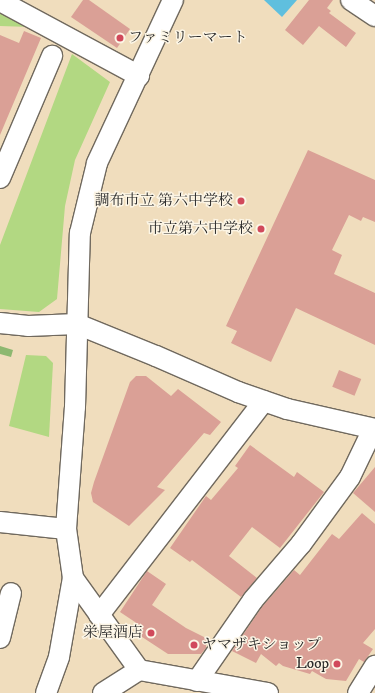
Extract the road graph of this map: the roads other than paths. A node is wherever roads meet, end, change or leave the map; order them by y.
1 (174, 0) edge
2 (351, 0) edge
3 (0, 1) edge
4 (375, 16) edge
5 (52, 56) dead end
6 (138, 76) junction
7 (0, 178) edge
8 (0, 323) edge
9 (77, 324) junction
10 (264, 401) junction
11 (374, 429) edge
12 (0, 522) edge
13 (66, 528) junction
14 (73, 578) junction
15 (11, 593) dead end
16 (96, 612) junction
17 (65, 615) junction
18 (0, 638) edge
19 (375, 666) edge
20 (139, 670) junction
21 (196, 681) junction
22 (46, 692) edge
23 (260, 692) edge
24 (103, 693) edge
25 (358, 693) edge

1 - 6 street
2 - 4 street
3 - 6 street
5 - 7 street
6 - 9 street
8 - 9 street
9 - 10 street
9 - 13 street
10 - 11 street
10 - 16 street
11 - 21 street
12 - 13 street
13 - 14 street
14 - 16 street
14 - 17 street
15 - 18 street
16 - 17 street
16 - 20 street
17 - 22 street
19 - 25 street
20 - 21 street
20 - 24 street
21 - 23 street

